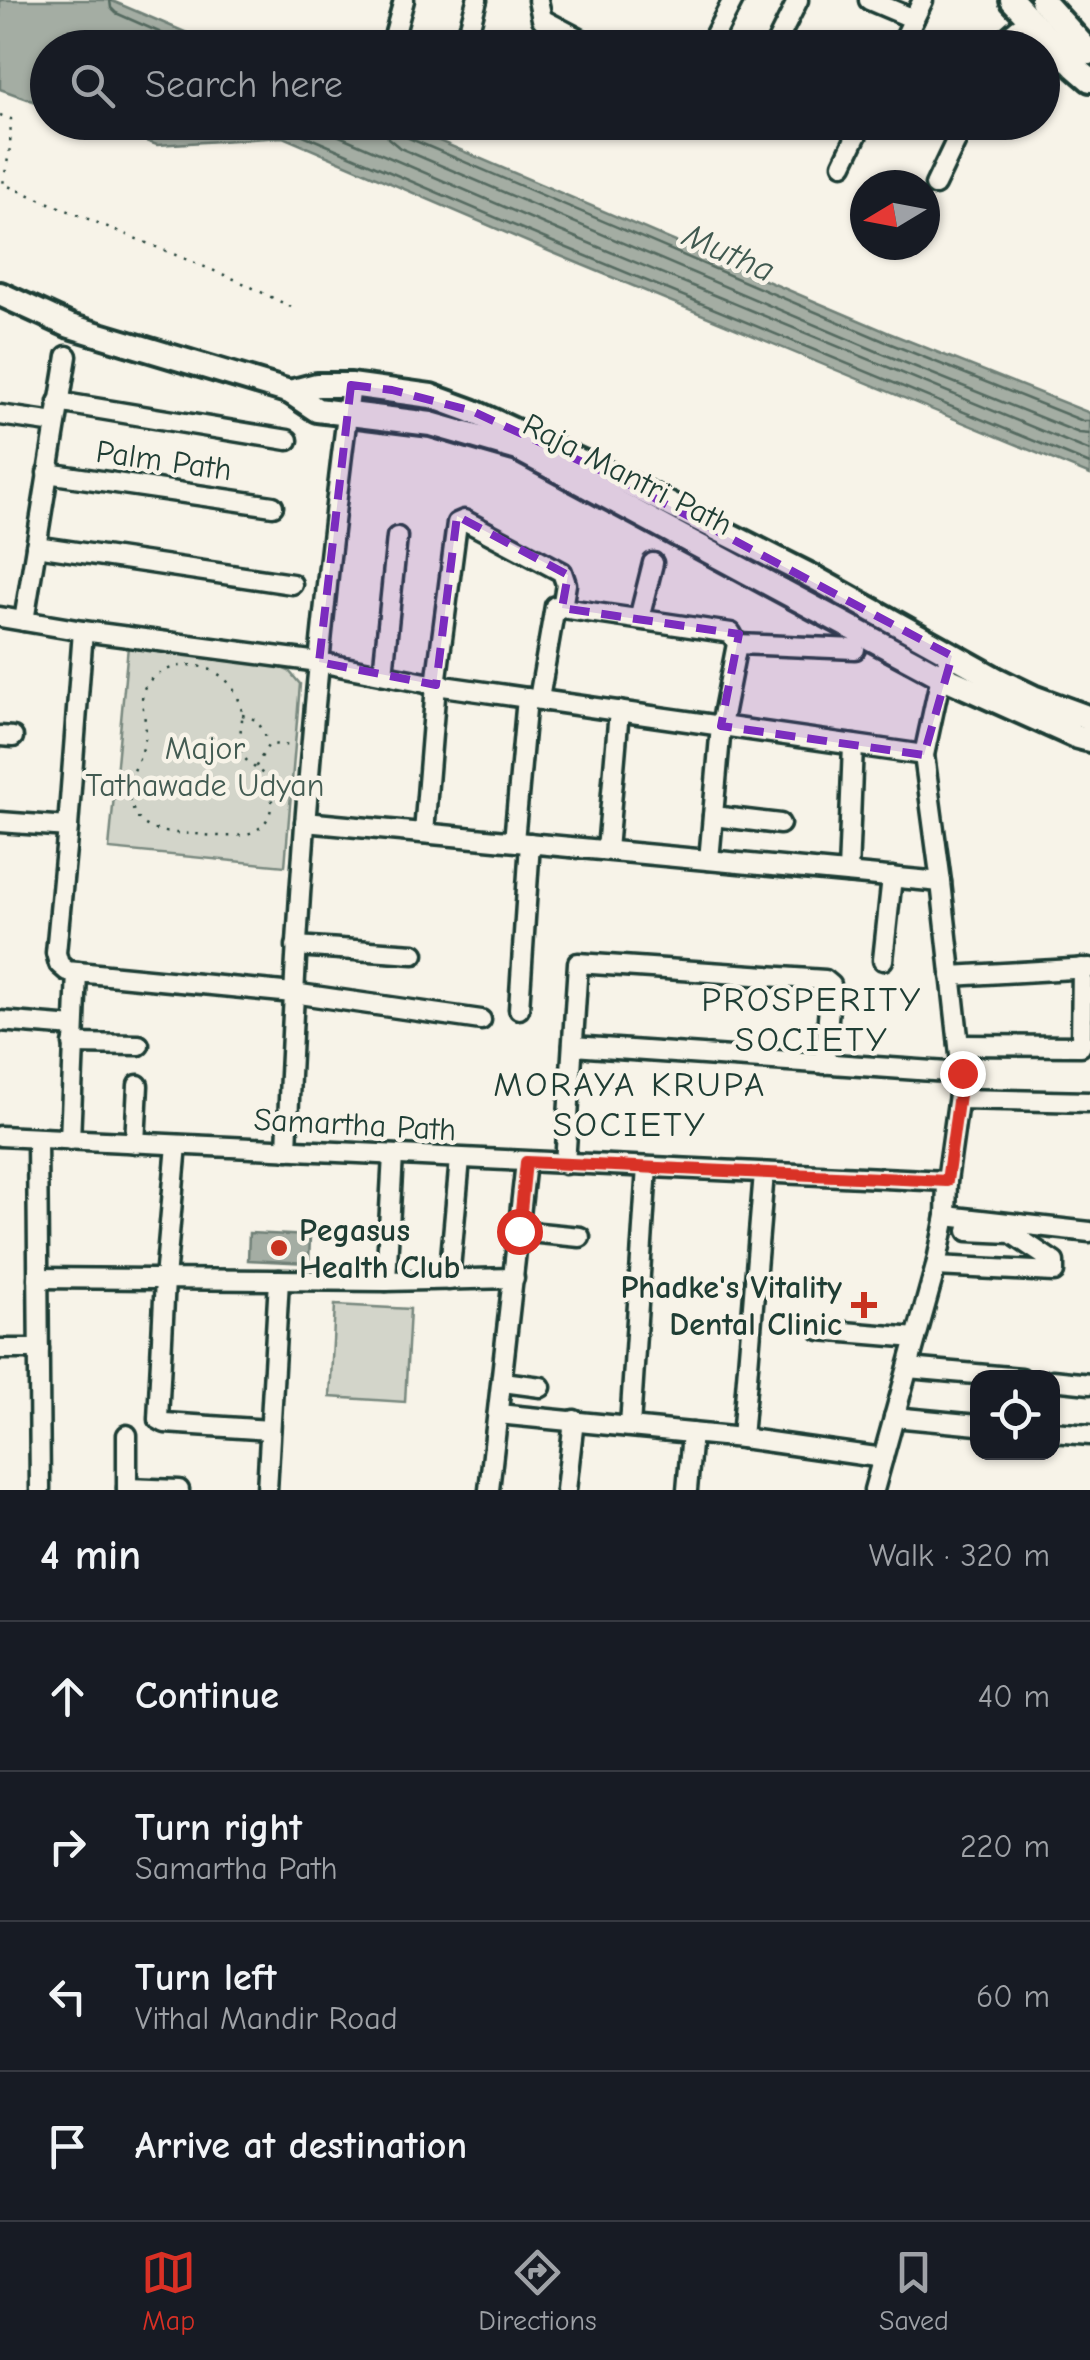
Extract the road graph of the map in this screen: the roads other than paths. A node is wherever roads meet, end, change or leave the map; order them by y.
1 (404, 0) edge
2 (477, 0) edge
3 (538, 0) edge
4 (733, 0) edge
5 (798, 0) edge
6 (869, 0) edge
7 (923, 0) edge
8 (992, 0) edge
9 (1024, 10) edge
10 (914, 19) junction
11 (395, 30) edge
12 (469, 30) edge
13 (563, 30) edge
14 (717, 30) edge
15 (785, 30) edge
16 (909, 30) edge
17 (1042, 30) edge
18 (1055, 30) edge
19 (1060, 33) edge
20 (1060, 50) edge
21 (1090, 53) edge
22 (1060, 72) edge
23 (1090, 80) edge
24 (1090, 100) edge
25 (854, 140) edge
26 (956, 140) edge
27 (843, 164) dead end
28 (940, 174) edge
29 (0, 294) edge
30 (68, 356) dead end
31 (351, 385) junction
32 (290, 392) junction
33 (58, 402) junction
34 (348, 413) junction
35 (0, 415) edge
36 (55, 423) junction
37 (288, 440) dead end
38 (47, 473) junction
39 (273, 506) dead end
40 (397, 537) dead end
41 (36, 546) junction
42 (653, 562) dead end
43 (292, 584) dead end
44 (562, 608) junction
45 (0, 617) edge
46 (639, 619) junction
47 (24, 621) junction
48 (83, 632) junction
49 (737, 644) junction
50 (855, 649) dead end
51 (320, 662) junction
52 (946, 666) junction
53 (383, 674) junction
54 (436, 684) junction
55 (527, 698) junction
56 (546, 700) junction
57 (619, 711) junction
58 (1090, 718) edge
59 (721, 726) junction
60 (1090, 740) edge
61 (853, 745) junction
62 (924, 755) junction
63 (713, 816) junction
64 (0, 822) edge
65 (305, 822) junction
66 (780, 824) dead end
67 (68, 828) junction
68 (424, 833) junction
69 (522, 842) junction
70 (607, 850) junction
71 (709, 860) junction
72 (848, 873) junction
73 (892, 877) junction
74 (941, 882) junction
75 (296, 946) junction
76 (414, 954) dead end
77 (883, 960) dead end
78 (1086, 968) edge
79 (77, 972) junction
80 (951, 976) junction
81 (293, 993) junction
82 (518, 1009) dead end
83 (481, 1020) dead end
84 (0, 1021) edge
85 (74, 1036) junction
86 (139, 1045) dead end
87 (959, 1045) junction
88 (573, 1046) junction
89 (824, 1064) junction
90 (962, 1073) junction
91 (138, 1085) dead end
92 (959, 1099) junction
93 (1090, 1102) edge
94 (0, 1136) edge
95 (37, 1138) junction
96 (70, 1140) junction
97 (135, 1143) junction
98 (177, 1145) junction
99 (287, 1150) junction
100 (393, 1155) junction
101 (460, 1158) junction
102 (526, 1162) junction
103 (565, 1164) junction
104 (647, 1168) junction
105 (764, 1173) junction
106 (947, 1181) junction
107 (946, 1216) junction
108 (968, 1230) dead end
109 (519, 1231) junction
110 (1090, 1232) edge
111 (580, 1237) dead end
112 (936, 1266) junction
113 (38, 1278) junction
114 (514, 1278) junction
115 (165, 1279) junction
116 (278, 1280) junction
117 (449, 1280) junction
118 (386, 1281) junction
119 (820, 1330) dead end
120 (916, 1338) junction
121 (39, 1348) junction
122 (0, 1349) edge
123 (908, 1368) junction
124 (970, 1373) edge
125 (1060, 1381) edge
126 (503, 1382) junction
127 (1090, 1384) edge
128 (542, 1388) dead end
129 (498, 1414) junction
130 (894, 1417) junction
131 (574, 1420) junction
132 (970, 1423) edge
133 (630, 1426) junction
134 (270, 1430) junction
135 (692, 1432) junction
136 (1060, 1433) edge
137 (1090, 1435) edge
138 (128, 1436) dead end
139 (742, 1438) junction
140 (883, 1458) junction
141 (127, 1489) edge
142 (40, 1490) edge
143 (180, 1490) edge
144 (267, 1490) edge
145 (489, 1490) edge
146 (566, 1490) edge
147 (687, 1490) edge
148 (874, 1490) edge

1 - 11 street
2 - 12 street
3 - 13 street
4 - 14 street
5 - 15 street
6 - 10 street
7 - 10 street
8 - 9 main road
9 - 17 main road
9 - 18 main road
10 - 16 street
19 - 21 main road
20 - 23 main road
22 - 24 main road
25 - 27 street
26 - 28 street
29 - 32 main road, Raja Mantri Path
30 - 33 street
31 - 32 main road
31 - 34 street
31 - 52 main road
32 - 34 main road, Raja Mantri Path
33 - 36 street
33 - 37 street
34 - 51 street
34 - 52 main road, Raja Mantri Path
35 - 36 street
36 - 38 street
38 - 39 street, Palm Path
38 - 41 street
40 - 53 street
41 - 43 street
41 - 47 street
42 - 46 street
44 - 46 street
44 - 54 street
44 - 56 street
45 - 47 street
46 - 49 street
47 - 48 street
48 - 51 street
48 - 67 street
49 - 50 street
49 - 59 street
51 - 53 street
51 - 65 street
52 - 58 main road
52 - 60 main road, Raja Mantri Path
52 - 62 street
53 - 54 street
54 - 55 street
54 - 68 street
55 - 56 street
55 - 69 street
56 - 57 street
57 - 59 street
57 - 70 street
59 - 61 street
59 - 63 street
61 - 62 street
61 - 72 street
62 - 74 street
63 - 66 street
63 - 71 street
64 - 67 street
65 - 68 street
65 - 75 street
67 - 79 street
68 - 69 street
69 - 70 street
69 - 82 street
70 - 71 street
71 - 72 street
72 - 73 street
73 - 74 street
73 - 77 street
74 - 80 street
75 - 76 street
75 - 81 street
78 - 80 street
78 - 87 street
79 - 81 street
79 - 85 street
80 - 87 street
81 - 83 street
81 - 99 street
84 - 85 street
85 - 86 street
85 - 96 street
87 - 90 street
88 - 89 street
88 - 89 street
88 - 103 street
89 - 90 street
90 - 92 street
91 - 97 street
92 - 93 street
92 - 106 street
94 - 95 street, Samartha Path
95 - 96 street, Samartha Path
95 - 113 street
96 - 97 street, Samartha Path
97 - 98 street, Samartha Path
98 - 99 street, Samartha Path
98 - 115 street
99 - 100 street, Samartha Path
100 - 101 street, Samartha Path
100 - 118 street
101 - 102 street, Samartha Path
101 - 117 street
102 - 103 street, Samartha Path
102 - 109 street
103 - 104 street, Samartha Path
104 - 105 street, Samartha Path
104 - 133 street
105 - 106 street, Samartha Path
105 - 139 street
106 - 107 street
107 - 110 street
107 - 112 street
108 - 112 street
109 - 111 street
109 - 114 street
112 - 120 street
113 - 115 street
113 - 121 street
114 - 117 street
114 - 126 street
115 - 116 street
115 - 134 street
116 - 118 street
116 - 134 street
117 - 118 street
119 - 120 street
120 - 123 street
121 - 122 street
121 - 142 street
123 - 124 street
123 - 130 street
125 - 127 street
126 - 128 street
126 - 129 street
129 - 131 street
129 - 145 street
130 - 132 street
130 - 140 street
131 - 133 street
131 - 146 street
133 - 135 street
134 - 144 street
135 - 139 street
135 - 147 street
136 - 137 street
138 - 141 street
139 - 140 street
140 - 148 street
141 - 143 street

